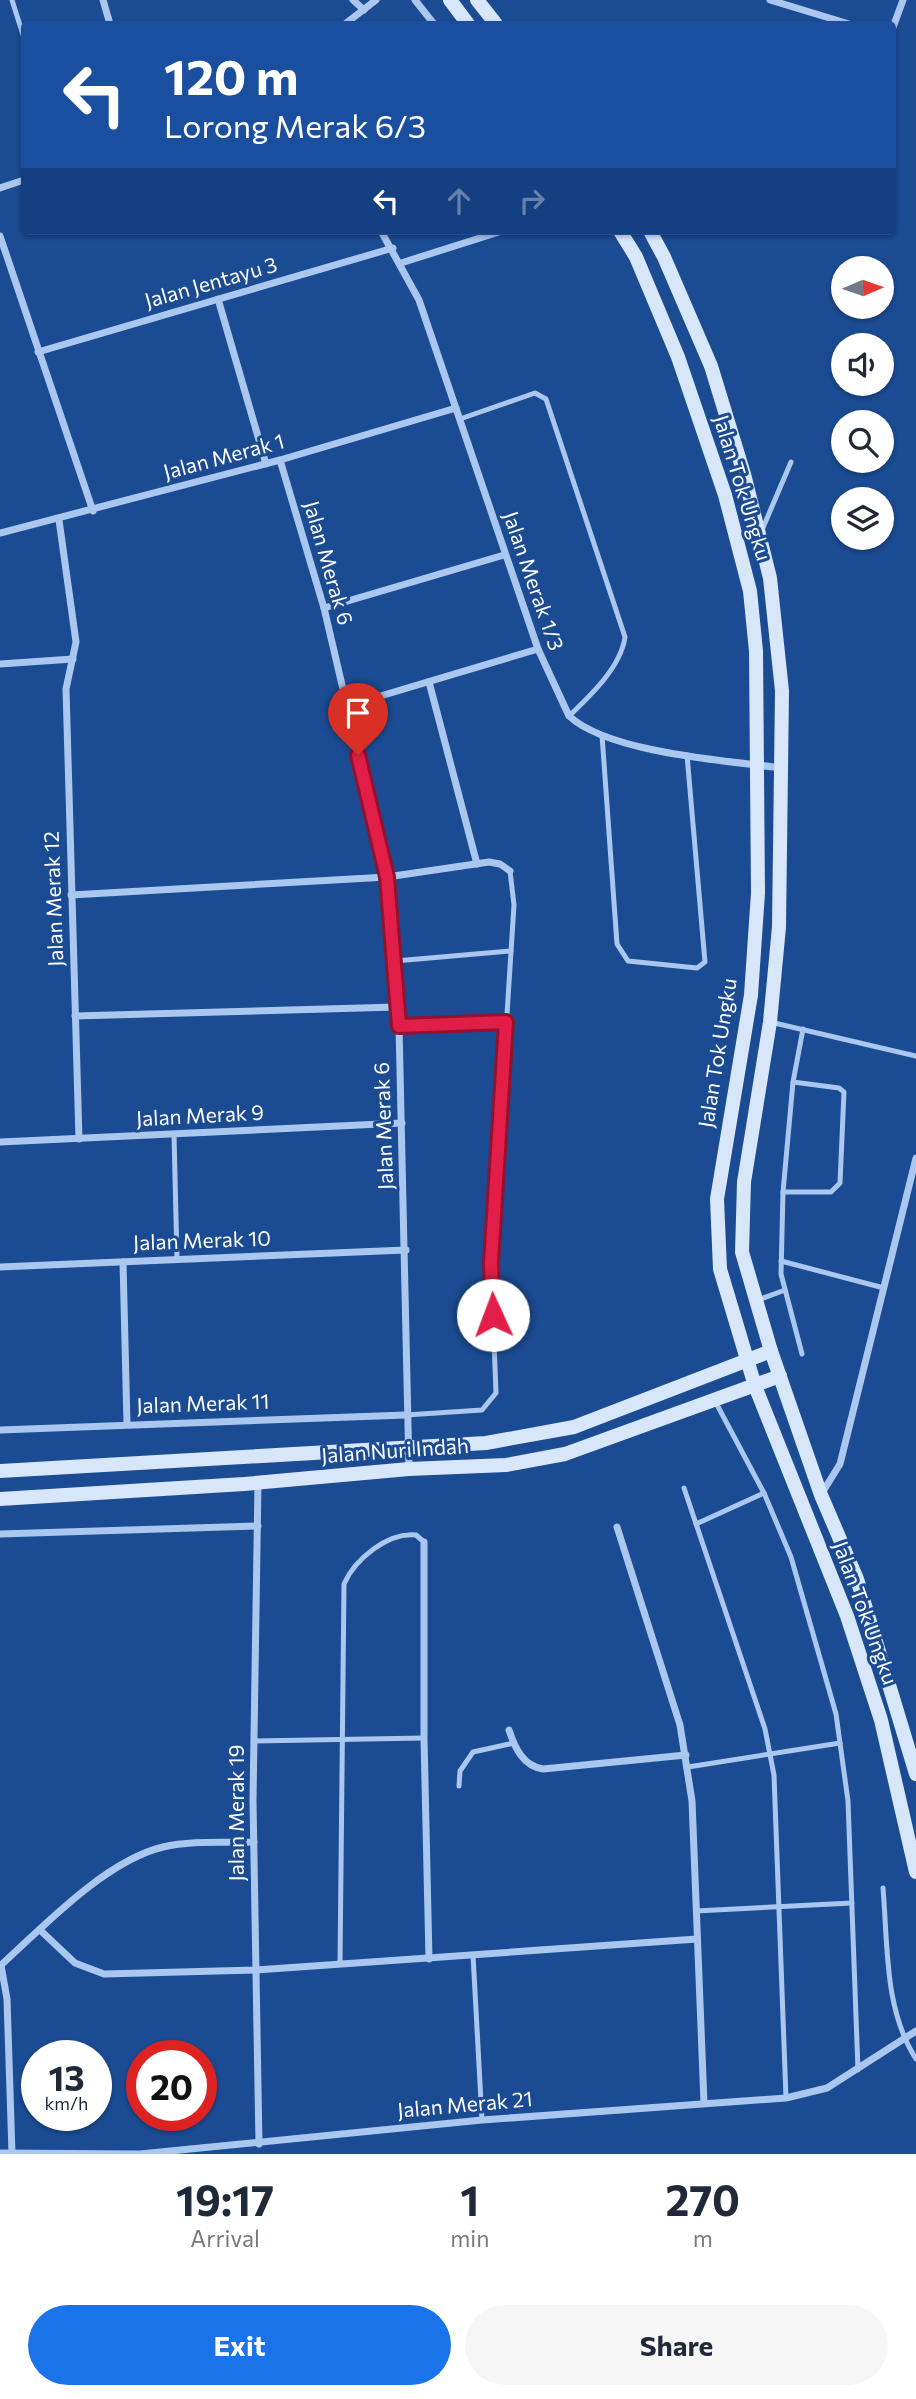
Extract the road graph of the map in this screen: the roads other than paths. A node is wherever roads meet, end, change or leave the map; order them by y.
1 (12, 0) edge
2 (103, 0) edge
3 (353, 0) edge
4 (376, 0) edge
5 (415, 0) edge
6 (450, 0) edge
7 (477, 0) edge
8 (770, 0) edge
9 (903, 0) edge
10 (365, 10) junction
11 (109, 21) edge
12 (349, 21) edge
13 (432, 21) edge
14 (466, 21) edge
15 (494, 21) edge
16 (839, 21) edge
17 (895, 21) edge
18 (21, 28) edge
19 (21, 181) edge
20 (0, 188) edge
21 (384, 235) edge
22 (481, 235) edge
23 (622, 235) edge
24 (652, 235) edge
25 (0, 236) edge
26 (393, 248) junction
27 (401, 263) junction
28 (218, 299) junction
29 (38, 352) junction
30 (456, 408) junction
31 (460, 419) junction
32 (280, 460) junction
33 (791, 462) dead end
34 (266, 464) junction
35 (93, 511) junction
36 (59, 520) junction
37 (0, 533) edge
38 (759, 536) junction
39 (504, 555) junction
40 (324, 608) junction
41 (538, 649) junction
42 (74, 659) junction
43 (0, 664) edge
44 (429, 682) junction
45 (347, 706) junction
46 (569, 716) junction
47 (602, 735) junction
48 (687, 755) junction
49 (757, 765) junction
50 (782, 768) junction
51 (477, 864) junction
52 (510, 870) joint
53 (387, 877) junction
54 (71, 895) junction
55 (511, 951) junction
56 (395, 961) junction
57 (397, 1007) junction
58 (75, 1016) junction
59 (506, 1022) junction
60 (770, 1022) junction
61 (399, 1026) junction
62 (803, 1029) junction
63 (916, 1056) edge
64 (793, 1082) junction
65 (402, 1123) junction
66 (174, 1134) junction
67 (79, 1139) junction
68 (0, 1142) edge
69 (916, 1158) edge
70 (783, 1192) junction
71 (406, 1251) junction
72 (177, 1260) junction
73 (781, 1261) junction
74 (123, 1262) junction
75 (0, 1267) edge
76 (884, 1288) junction
77 (785, 1290) junction
78 (755, 1302) junction
79 (771, 1351) junction
80 (802, 1354) dead end
81 (748, 1361) junction
82 (779, 1376) junction
83 (755, 1386) junction
84 (715, 1401) junction
85 (406, 1415) junction
86 (127, 1424) junction
87 (0, 1430) edge
88 (407, 1446) junction
89 (409, 1469) junction
90 (0, 1471) edge
91 (258, 1483) junction
92 (684, 1488) dead end
93 (764, 1493) junction
94 (821, 1495) junction
95 (0, 1499) edge
96 (696, 1524) junction
97 (257, 1526) junction
98 (617, 1527) dead end
99 (0, 1534) edge
100 (424, 1542) joint
101 (509, 1730) dead end
102 (342, 1738) junction
103 (424, 1738) junction
104 (254, 1741) junction
105 (840, 1743) junction
106 (514, 1744) junction
107 (770, 1753) junction
108 (686, 1755) junction
109 (688, 1767) junction
110 (916, 1774) edge
111 (459, 1786) dead end
112 (254, 1842) junction
113 (916, 1872) edge
114 (883, 1888) dead end
115 (852, 1903) junction
116 (779, 1907) junction
117 (696, 1911) junction
118 (40, 1930) junction
119 (697, 1939) junction
120 (473, 1955) junction
121 (429, 1959) junction
122 (340, 1964) junction
123 (0, 1965) edge
124 (256, 1970) junction
125 (916, 2031) edge
126 (904, 2040) junction
127 (916, 2059) edge
128 (858, 2070) junction
129 (786, 2098) junction
130 (704, 2103) junction
131 (482, 2120) junction
132 (259, 2144) junction
133 (0, 2153) edge
134 (12, 2153) edge
135 (141, 2154) edge

1 - 18 lane
2 - 11 street
3 - 10 street
4 - 10 street
5 - 13 street
6 - 14 main road
7 - 15 main road
8 - 16 street
9 - 17 street
10 - 12 street
19 - 20 street
21 - 26 street, Jalan Merak 1/3
22 - 27 street
23 - 49 main road, Jalan Tok Ungku
24 - 38 main road, Jalan Tok Ungku
25 - 29 street
26 - 27 street, Jalan Merak 1/3
26 - 28 street, Jalan Jentayu 3
27 - 30 street, Jalan Merak 1/3
28 - 29 street, Jalan Jentayu 3
28 - 34 street
29 - 35 street
30 - 31 street, Jalan Merak 1/3
30 - 32 street, Jalan Merak 1
31 - 39 street, Jalan Merak 1/3
31 - 46 lane
32 - 34 street, Jalan Merak 1
32 - 40 street, Jalan Merak 6
33 - 38 lane
34 - 35 street, Jalan Merak 1
35 - 36 street, Jalan Merak 1
36 - 37 street, Jalan Merak 1
36 - 42 street, Jalan Merak 12
38 - 50 main road, Jalan Tok Ungku
39 - 40 street
39 - 41 street, Jalan Merak 1/3
40 - 45 street, Jalan Merak 6
41 - 44 street
41 - 46 street, Jalan Merak 1/3
42 - 43 street
42 - 54 street, Jalan Merak 12
44 - 45 street
44 - 51 street
45 - 53 street, Jalan Merak 6
46 - 47 street
47 - 48 street
47 - 48 lane
48 - 49 street
49 - 50 street
49 - 81 main road, Jalan Tok Ungku
50 - 60 main road, Jalan Tok Ungku
51 - 52 street
51 - 53 street
52 - 55 lane
53 - 54 street
53 - 56 street, Jalan Merak 6
54 - 58 street, Jalan Merak 12
55 - 56 lane
55 - 59 lane
56 - 57 street, Jalan Merak 6
57 - 58 street
57 - 61 street, Jalan Merak 6
58 - 67 street, Jalan Merak 12
59 - 61 street
59 - 85 lane
60 - 62 lane
60 - 78 main road, Jalan Tok Ungku
61 - 65 street, Jalan Merak 6
62 - 63 lane
62 - 64 lane
64 - 70 lane
64 - 70 lane
65 - 66 street, Jalan Merak 9
65 - 71 street, Jalan Merak 6
66 - 67 street, Jalan Merak 9
66 - 72 lane
67 - 68 street, Jalan Merak 9
69 - 76 street
70 - 73 lane
71 - 72 street, Jalan Merak 10
71 - 85 street, Jalan Merak 6
72 - 74 street, Jalan Merak 10
73 - 76 lane
73 - 77 lane
74 - 75 street, Jalan Merak 10
74 - 86 street
76 - 94 street
77 - 78 lane
77 - 80 lane
78 - 79 main road, Jalan Tok Ungku
79 - 81 main road, Jalan Nuri Indah
79 - 82 main road, Jalan Tok Ungku
81 - 83 main road, Jalan Tok Ungku
81 - 88 main road, Jalan Nuri Indah
82 - 83 main road, Jalan Nuri Indah
82 - 94 main road, Jalan Tok Ungku
83 - 84 main road, Jalan Nuri Indah
83 - 113 main road, Jalan Tok Ungku
84 - 89 main road, Jalan Nuri Indah
84 - 93 lane
85 - 86 street, Jalan Merak 11
85 - 88 street, Jalan Merak 6
86 - 87 street, Jalan Merak 11
88 - 89 street, Jalan Merak 6
88 - 90 main road, Jalan Nuri Indah
89 - 91 main road, Jalan Nuri Indah
91 - 95 main road, Jalan Nuri Indah
91 - 97 street, Jalan Merak 19
92 - 96 lane
93 - 96 lane
93 - 105 lane
94 - 110 main road, Jalan Tok Ungku
96 - 107 lane
97 - 99 street
97 - 104 street, Jalan Merak 19
98 - 108 street
100 - 102 lane
100 - 103 street
101 - 106 street
102 - 103 lane
102 - 104 lane
102 - 122 lane
103 - 121 street
104 - 112 street, Jalan Merak 19
105 - 107 lane
105 - 115 lane
106 - 108 street
106 - 111 lane
107 - 109 lane
107 - 116 lane
108 - 109 street
109 - 117 street
112 - 118 street
112 - 124 street, Jalan Merak 19
114 - 126 lane
115 - 116 lane
115 - 128 lane
116 - 117 lane
116 - 129 lane
117 - 119 street
118 - 123 street
118 - 124 street
119 - 120 street
119 - 130 street
120 - 121 street
120 - 131 lane
121 - 122 street
122 - 124 street
123 - 134 street
124 - 132 street, Jalan Merak 19
125 - 126 street, Jalan Merak 21
126 - 127 lane
126 - 128 street, Jalan Merak 21
128 - 129 street, Jalan Merak 21
129 - 130 street, Jalan Merak 21
130 - 131 street, Jalan Merak 21
131 - 132 street, Jalan Merak 21
132 - 135 street, Jalan Merak 21
133 - 134 street, Jalan Merak 21
134 - 135 street, Jalan Merak 21

